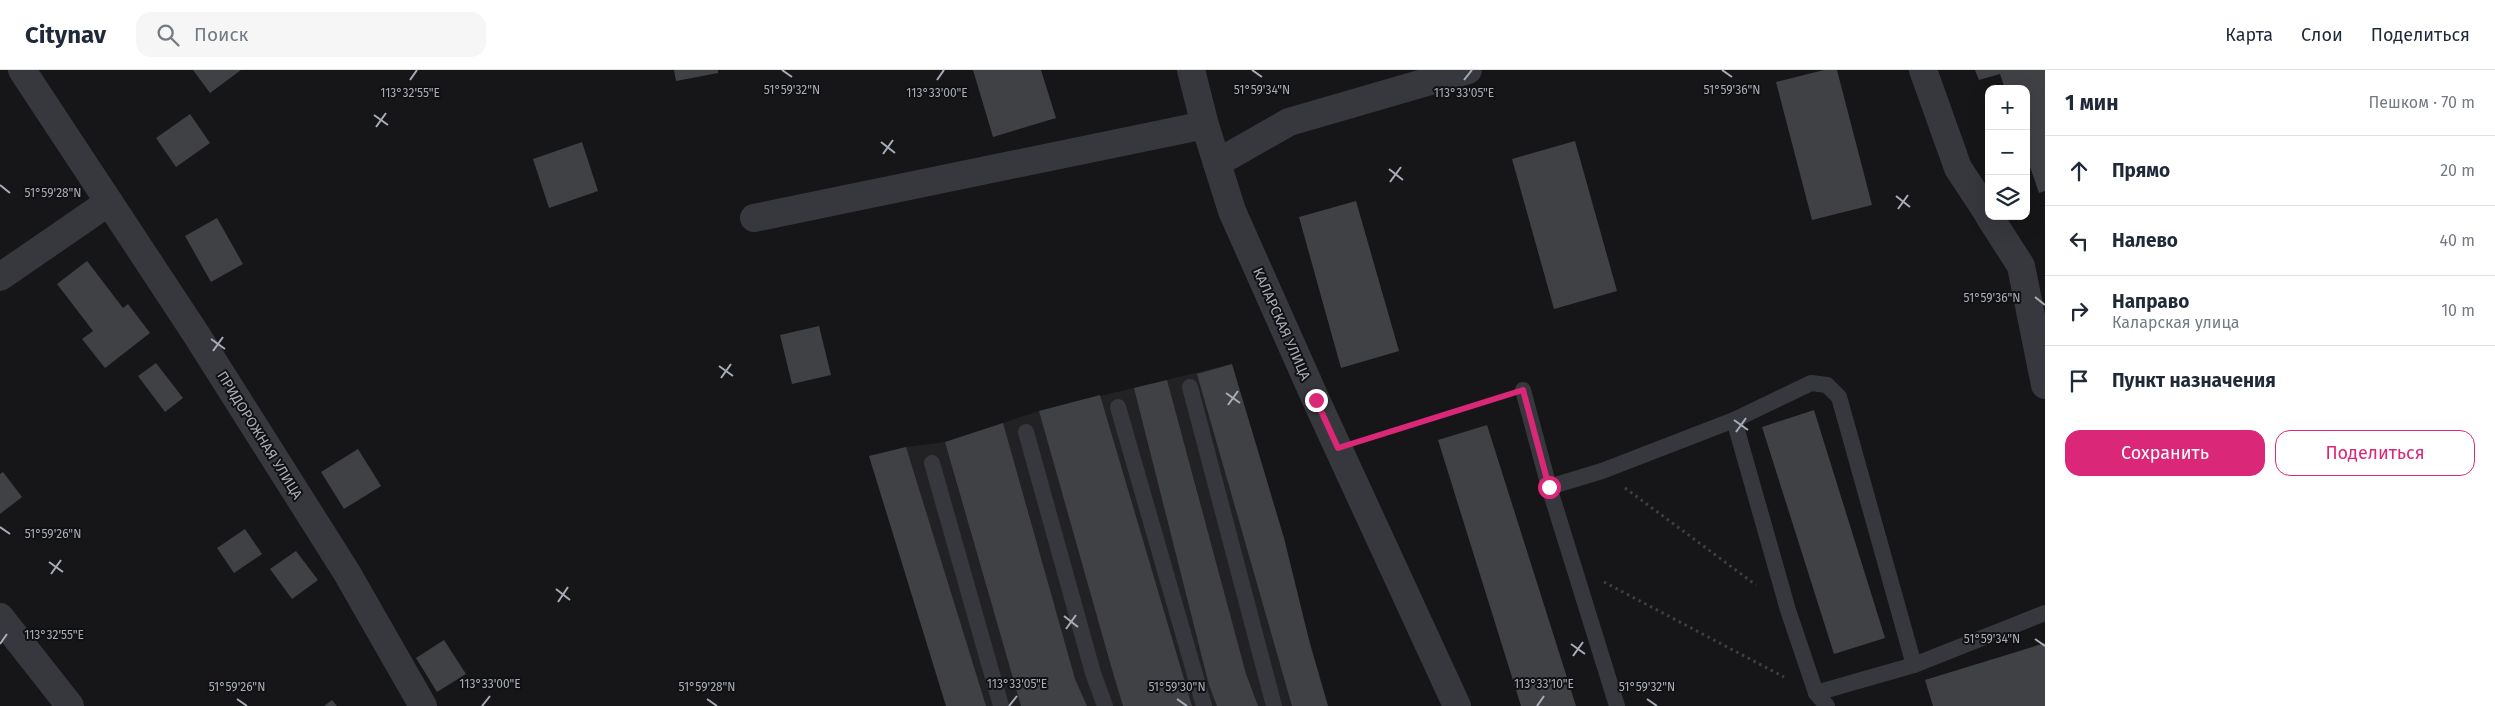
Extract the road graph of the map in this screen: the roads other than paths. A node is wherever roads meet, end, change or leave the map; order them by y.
1 (22, 70) edge
2 (1191, 70) edge
3 (1468, 70) edge
4 (1923, 70) edge
5 (1205, 125) junction
6 (1217, 163) junction
7 (109, 202) junction
8 (1985, 210) edge
9 (754, 218) dead end
10 (1992, 220) edge
11 (0, 277) edge
12 (2045, 385) edge
13 (1190, 387) dead end
14 (1523, 390) road end
15 (1118, 408) dead end
16 (1734, 420) junction
17 (1026, 432) dead end
18 (932, 463) dead end
19 (1549, 487) junction
20 (2045, 613) edge
21 (0, 617) edge
22 (1914, 665) junction
23 (1816, 693) junction
24 (70, 706) edge
25 (423, 706) edge
26 (1001, 706) edge
27 (1105, 706) edge
28 (1204, 706) edge
29 (1274, 706) edge
30 (1457, 706) edge
31 (1617, 706) edge
32 (1827, 706) edge

1 - 7 street, ПРИДОРОЖНАЯ УЛИЦА
2 - 5 street, КАЛАРСКАЯ УЛИЦА
3 - 6 street
4 - 8 street
5 - 6 street, КАЛАРСКАЯ УЛИЦА
5 - 9 street
6 - 30 street, КАЛАРСКАЯ УЛИЦА
7 - 11 street
7 - 25 street, ПРИДОРОЖНАЯ УЛИЦА
10 - 12 street
13 - 29 lane
14 - 19 lane
15 - 28 lane
16 - 19 lane
16 - 22 lane
16 - 23 lane
17 - 27 lane
18 - 26 lane
19 - 31 lane
20 - 22 lane
21 - 24 street
22 - 23 lane
23 - 32 lane

